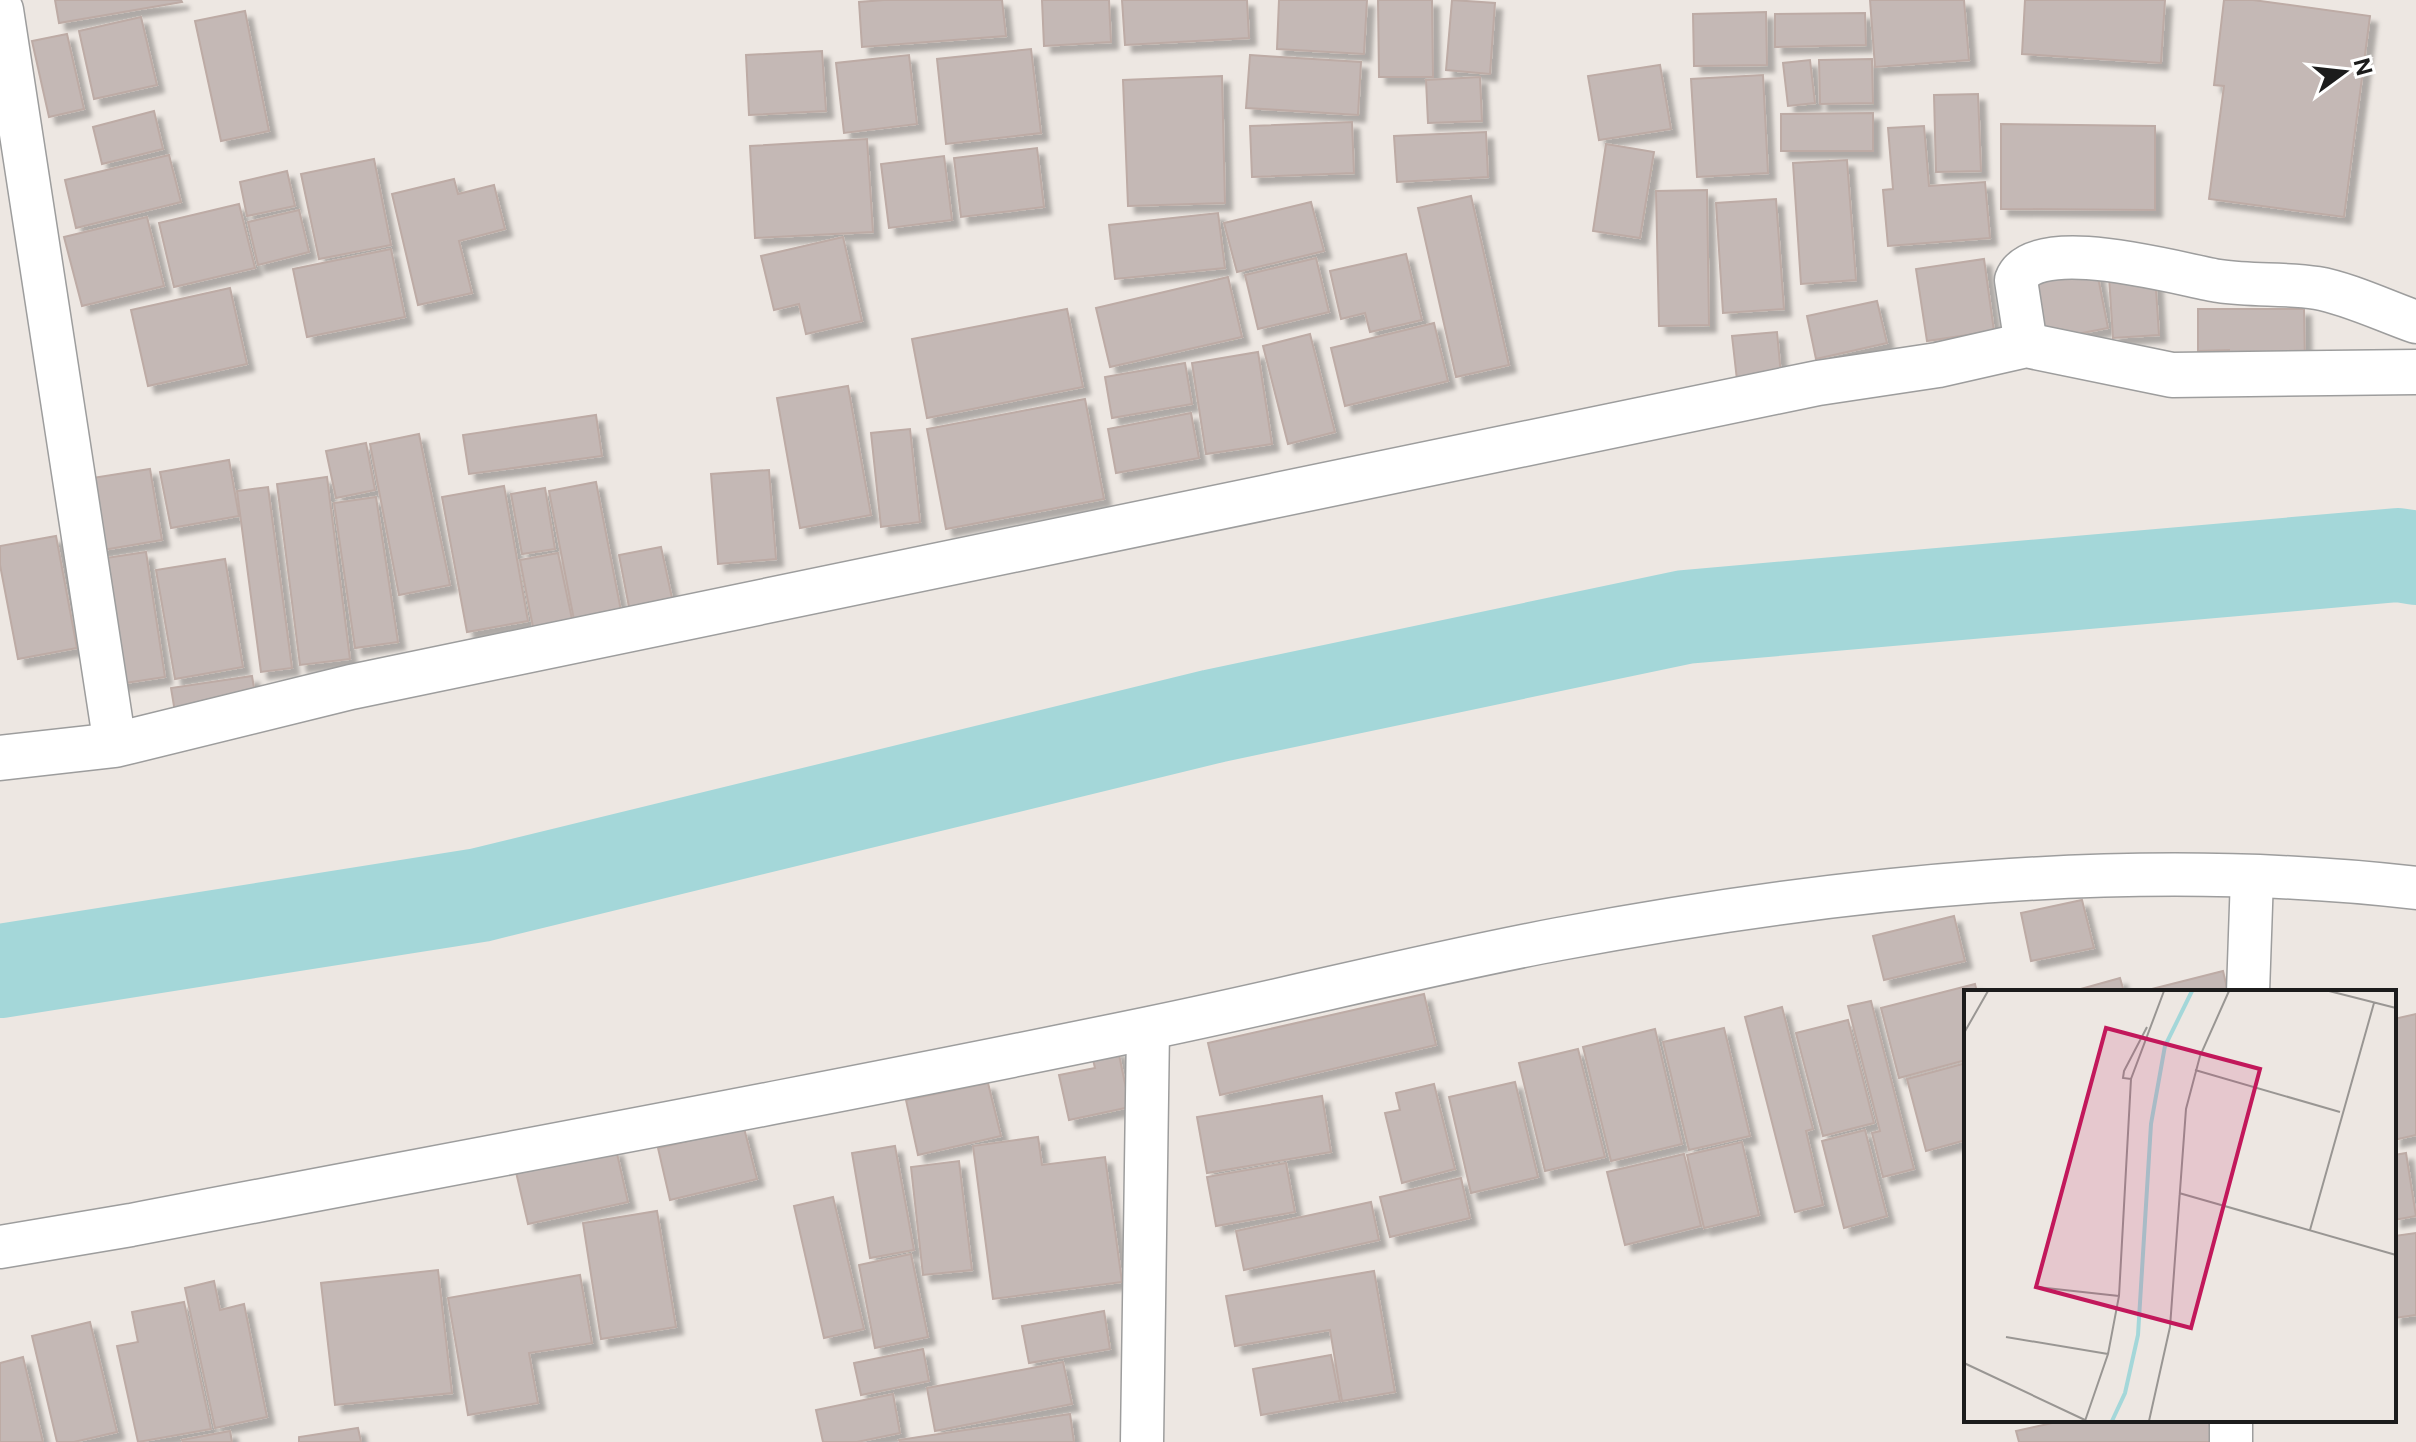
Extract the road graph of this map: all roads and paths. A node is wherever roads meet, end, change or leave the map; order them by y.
1 (2, 10) edge
2 (2416, 322) edge
3 (2026, 345) junction
4 (2416, 372) edge
5 (115, 745) junction
6 (0, 758) edge
7 (2252, 877) junction
8 (2416, 888) edge
9 (2248, 990) edge
10 (1148, 1029) junction
11 (0, 1247) edge
12 (1142, 1442) edge

1 - 5 street
2 - 3 street
3 - 4 street
3 - 5 street
5 - 6 street
7 - 8 street
7 - 9 street
7 - 10 street
10 - 11 street
10 - 12 street

